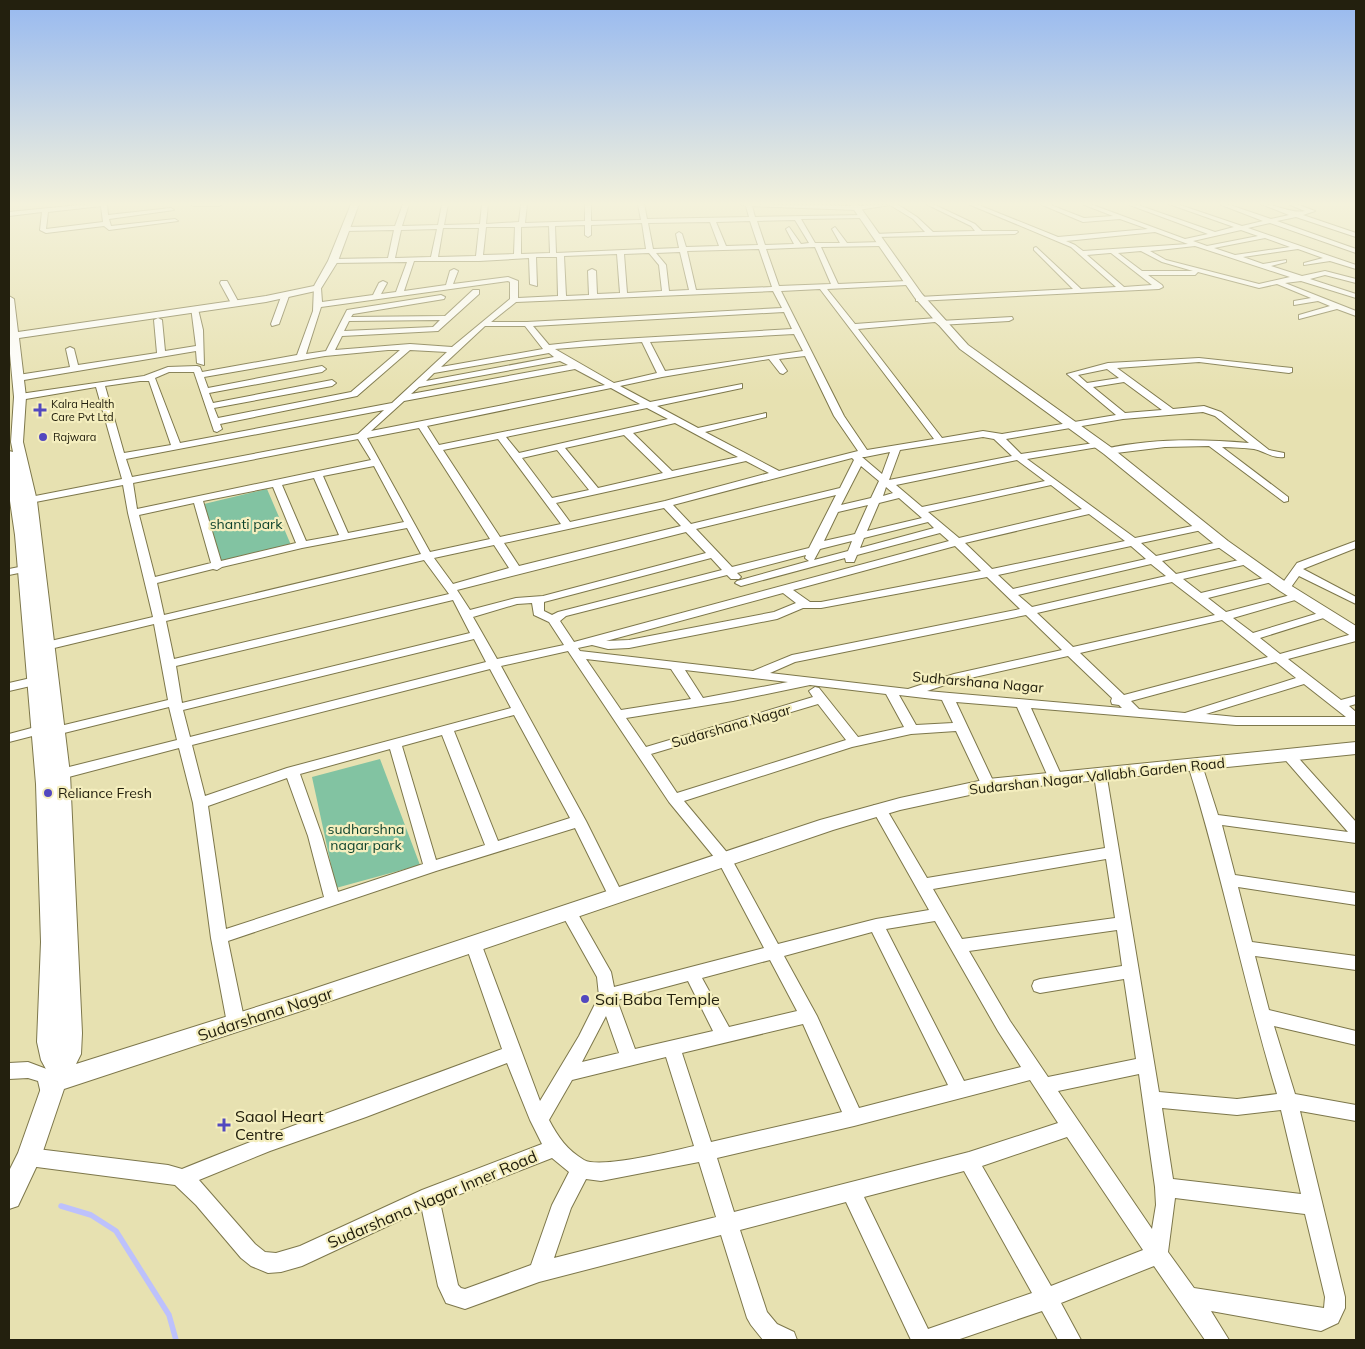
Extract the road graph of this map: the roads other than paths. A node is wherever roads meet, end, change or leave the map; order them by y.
1 (329, 267) edge
2 (409, 267) edge
3 (496, 267) edge
4 (503, 267) edge
5 (533, 267) edge
6 (558, 267) edge
7 (621, 267) edge
8 (662, 267) edge
9 (686, 267) edge
10 (769, 267) edge
11 (826, 267) edge
12 (897, 267) edge
13 (1054, 267) edge
14 (1098, 267) edge
15 (1134, 267) edge
16 (1192, 267) edge
17 (1265, 267) edge
18 (500, 269) junction
19 (454, 271) dead end
20 (592, 271) dead end
21 (1215, 272) junction
22 (1142, 273) junction
23 (1298, 278) junction
24 (1356, 281) edge
25 (1277, 282) junction
26 (224, 283) dead end
27 (382, 283) dead end
28 (907, 283) junction
29 (534, 284) dead end
30 (514, 286) junction
31 (836, 286) junction
32 (1321, 286) junction
33 (449, 287) junction
34 (822, 287) junction
35 (317, 288) junction
36 (776, 289) junction
37 (1124, 290) junction
38 (476, 292) junction
39 (1080, 292) junction
40 (1302, 292) junction
41 (693, 293) junction
42 (399, 294) junction
43 (666, 294) junction
44 (285, 296) junction
45 (624, 296) junction
46 (1356, 296) edge
47 (376, 297) junction
48 (593, 297) junction
49 (9, 299) edge
50 (562, 299) junction
51 (919, 299) junction
52 (1319, 299) junction
53 (514, 300) junction
54 (1297, 303) dead end
55 (235, 304) junction
56 (319, 305) junction
57 (1336, 307) junction
58 (194, 309) junction
59 (787, 310) junction
60 (1356, 314) edge
61 (1302, 317) dead end
62 (449, 318) junction
63 (345, 319) junction
64 (1010, 319) dead end
65 (158, 320) dead end
66 (938, 321) junction
67 (275, 324) dead end
68 (484, 324) junction
69 (528, 324) junction
70 (852, 327) junction
71 (798, 331) junction
72 (11, 334) edge
73 (338, 334) junction
74 (645, 340) junction
75 (410, 346) junction
76 (199, 348) junction
77 (70, 349) dead end
78 (549, 349) junction
79 (453, 350) junction
80 (330, 351) junction
81 (808, 353) junction
82 (162, 354) junction
83 (314, 354) junction
84 (301, 356) junction
85 (772, 357) junction
86 (561, 358) junction
87 (201, 363) dead end
88 (576, 366) junction
89 (1108, 366) junction
90 (74, 368) junction
91 (322, 369) junction
92 (1289, 370) dead end
93 (430, 371) junction
94 (783, 371) dead end
95 (662, 374) junction
96 (199, 375) junction
97 (18, 378) junction
98 (146, 378) junction
99 (1127, 379) junction
100 (332, 383) junction
101 (100, 385) junction
102 (416, 385) junction
103 (613, 385) junction
104 (738, 386) dead end
105 (1085, 386) junction
106 (204, 391) junction
107 (20, 397) junction
108 (341, 397) junction
109 (397, 402) junction
110 (209, 406) junction
111 (648, 406) junction
112 (1171, 412) junction
113 (763, 414) dead end
114 (1123, 416) junction
115 (675, 420) junction
116 (214, 422) junction
117 (422, 424) junction
118 (1070, 424) junction
119 (696, 431) junction
120 (627, 432) junction
121 (360, 436) junction
122 (502, 436) junction
123 (998, 437) junction
124 (220, 438) junction
125 (940, 441) junction
126 (1210, 442) junction
127 (176, 446) junction
128 (559, 446) junction
129 (12, 447) edge
130 (1103, 447) junction
131 (1259, 447) junction
132 (439, 448) junction
133 (896, 449) junction
134 (1281, 455) dead end
135 (120, 456) junction
136 (859, 456) junction
137 (515, 457) junction
138 (1019, 457) junction
139 (745, 458) junction
140 (378, 462) junction
141 (669, 474) junction
142 (778, 474) junction
143 (317, 475) junction
144 (128, 482) junction
145 (1053, 482) junction
146 (276, 483) junction
147 (886, 483) junction
148 (843, 490) junction
149 (596, 492) junction
150 (900, 494) junction
151 (18, 496) edge
152 (1284, 499) dead end
153 (198, 500) junction
154 (876, 500) junction
155 (549, 502) junction
156 (666, 504) junction
157 (833, 510) junction
158 (1091, 510) junction
159 (919, 511) junction
160 (133, 513) junction
161 (929, 519) junction
162 (411, 524) junction
163 (566, 524) junction
164 (1202, 527) junction
165 (692, 529) junction
166 (941, 529) junction
167 (345, 537) junction
168 (858, 537) junction
169 (496, 540) junction
170 (1132, 541) junction
171 (957, 542) junction
172 (1223, 544) junction
173 (1356, 544) edge
174 (302, 546) junction
175 (1344, 548) junction
176 (813, 549) junction
177 (714, 554) junction
178 (852, 554) junction
179 (1356, 554) edge
180 (427, 556) junction
181 (1153, 560) junction
182 (1248, 561) junction
183 (217, 567) junction
184 (807, 567) junction
185 (23, 570) edge
186 (516, 570) junction
187 (1296, 570) junction
188 (731, 572) junction
189 (845, 573) junction
190 (990, 573) junction
191 (1173, 577) junction
192 (1272, 579) junction
193 (151, 581) junction
194 (741, 583) junction
195 (800, 585) junction
196 (1285, 588) junction
197 (785, 589) junction
198 (453, 592) junction
199 (1012, 593) junction
200 (1298, 596) junction
201 (1199, 597) junction
202 (755, 598) junction
203 (538, 601) junction
204 (1356, 601) edge
205 (803, 604) junction
206 (1030, 611) junction
207 (1326, 614) junction
208 (466, 615) junction
209 (1226, 616) junction
210 (158, 619) junction
211 (553, 620) junction
212 (477, 635) junction
213 (1356, 635) edge
214 (1252, 637) junction
215 (592, 641) junction
216 (46, 646) junction
217 (572, 651) junction
218 (1074, 652) junction
219 (1277, 657) junction
220 (169, 664) junction
221 (493, 664) junction
222 (675, 665) junction
223 (756, 674) junction
224 (42, 679) junction
225 (1306, 680) junction
226 (814, 682) junction
227 (9, 687) edge
228 (890, 690) junction
229 (908, 692) junction
230 (947, 697) junction
231 (819, 699) junction
232 (1123, 699) junction
233 (1356, 700) edge
234 (699, 702) junction
235 (1022, 703) junction
236 (175, 705) junction
237 (1339, 705) junction
238 (1080, 708) junction
239 (516, 710) junction
240 (1135, 713) junction
241 (616, 715) junction
242 (1183, 717) junction
243 (1356, 720) edge
244 (960, 727) junction
245 (447, 730) junction
246 (912, 730) junction
247 (48, 731) junction
248 (9, 738) edge
249 (855, 742) junction
250 (184, 744) junction
251 (395, 744) junction
252 (1356, 748) edge
253 (643, 752) junction
254 (1288, 755) junction
255 (1195, 765) junction
256 (292, 771) junction
257 (61, 774) junction
258 (1102, 775) junction
259 (1056, 779) junction
260 (988, 785) junction
261 (674, 799) junction
262 (200, 803) junction
263 (879, 809) junction
264 (1212, 819) junction
265 (579, 821) junction
266 (1356, 831) edge
267 (1356, 838) edge
268 (494, 849) junction
269 (1113, 852) junction
270 (725, 860) junction
271 (431, 867) junction
272 (699, 869) joint
273 (1228, 880) junction
274 (921, 885) junction
275 (615, 896) junction
276 (1356, 899) edge
277 (333, 900) junction
278 (568, 911) junction
279 (938, 914) junction
280 (1123, 923) junction
281 (876, 925) junction
282 (219, 938) junction
283 (473, 944) junction
284 (957, 946) junction
285 (1245, 948) junction
286 (775, 953) junction
287 (1356, 963) edge
288 (1130, 971) junction
289 (692, 974) junction
290 (1040, 986) dead end
291 (607, 996) junction
292 (808, 1016) junction
293 (1262, 1016) junction
294 (236, 1023) junction
295 (724, 1036) junction
296 (1356, 1038) edge
297 (672, 1048) junction
298 (512, 1053) junction
299 (630, 1058) junction
300 (1145, 1065) junction
301 (1034, 1070) junction
302 (9, 1071) edge
303 (567, 1073) junction
304 (55, 1083) junction
305 (1045, 1086) junction
306 (959, 1090) junction
307 (1151, 1099) junction
308 (1288, 1101) junction
309 (1356, 1113) edge
310 (854, 1118) junction
311 (539, 1120) junction
312 (1072, 1127) junction
313 (554, 1148) junction
314 (707, 1152) junction
315 (29, 1157) junction
316 (969, 1161) junction
317 (581, 1169) junction
318 (182, 1178) junction
319 (1165, 1187) junction
320 (851, 1191) junction
321 (9, 1197) edge
322 (429, 1197) junction
323 (1313, 1205) junction
324 (727, 1222) junction
325 (1158, 1254) junction
326 (539, 1272) junction
327 (1188, 1297) junction
328 (1046, 1299) junction
329 (786, 1340) edge
330 (922, 1340) edge
331 (927, 1340) edge
332 (1070, 1340) edge
333 (1218, 1340) edge

1 - 35 street
2 - 42 street
3 - 18 street
4 - 18 street
5 - 29 street
6 - 50 street
7 - 45 street
8 - 43 street
9 - 41 street
10 - 36 street
11 - 31 street
12 - 28 street
13 - 39 street
14 - 37 street
15 - 22 street
16 - 21 street
17 - 23 street
18 - 30 street
18 - 33 street
19 - 33 street
20 - 48 street
21 - 22 street
21 - 25 street
22 - 37 street
23 - 24 street
23 - 25 street
23 - 32 street
25 - 40 street
26 - 55 street
27 - 47 street
28 - 31 street
28 - 51 street
30 - 38 street
30 - 53 street
31 - 34 street
32 - 40 street
32 - 46 street
33 - 42 street
34 - 36 street
34 - 70 street
35 - 44 street
35 - 56 street
36 - 41 street
36 - 59 street
37 - 39 street
38 - 62 street
38 - 63 street
39 - 51 street
40 - 52 street
41 - 43 street
42 - 47 street
43 - 45 street
44 - 55 street
44 - 67 street
45 - 48 street
47 - 56 street
48 - 50 street
49 - 72 street
50 - 53 street
51 - 66 street
52 - 54 street
52 - 57 street
53 - 68 street
55 - 58 street
56 - 84 street
57 - 60 street
57 - 61 street
58 - 72 street
58 - 76 street
59 - 69 street
59 - 71 street
62 - 63 street
62 - 73 street
63 - 73 street
64 - 66 street
65 - 82 street
66 - 70 street
66 - 118 street
68 - 69 street
68 - 79 street
69 - 78 street
70 - 125 street
71 - 74 street
71 - 81 street
72 - 97 street
73 - 80 street
74 - 78 street
74 - 95 street
75 - 79 street
75 - 80 street
75 - 108 street
76 - 82 street
76 - 87 street
77 - 90 street
78 - 86 street
78 - 93 street
79 - 93 street
80 - 83 street
81 - 85 street
81 - 136 street
82 - 90 street
83 - 84 street
83 - 91 street
84 - 96 street
85 - 94 street
85 - 95 street
86 - 88 street
86 - 102 street
88 - 103 street
88 - 109 street
89 - 92 street
89 - 99 street
89 - 105 street
90 - 97 street
91 - 100 street
91 - 106 street
93 - 102 street
95 - 103 street
96 - 98 street
96 - 106 street
97 - 107 street
98 - 101 street
98 - 127 street
99 - 105 street
99 - 112 street
100 - 108 street
100 - 110 street
101 - 107 street
101 - 135 street
102 - 109 street
103 - 111 street
103 - 117 street
104 - 111 street
105 - 114 street
106 - 110 street
107 - 129 street
108 - 116 street
109 - 121 street
109 - 124 street
110 - 116 street
111 - 115 street
111 - 122 street
112 - 114 street
112 - 131 street
113 - 119 street
114 - 118 street
115 - 119 street
115 - 120 street
116 - 124 street
117 - 121 street
117 - 132 street
118 - 123 street
118 - 130 street
119 - 139 street
120 - 128 street
120 - 141 street
121 - 140 street
121 - 144 street
122 - 132 street
122 - 137 street
123 - 125 street
123 - 138 street
124 - 127 street
125 - 133 street
126 - 130 street
126 - 131 street
126 - 152 street
127 - 135 street
128 - 137 street
128 - 149 street
129 - 151 street
130 - 138 street
130 - 164 street
131 - 134 street
132 - 169 street
133 - 136 street
133 - 147 street
135 - 144 street
136 - 142 street
136 - 147 street
136 - 148 street
137 - 155 street
138 - 145 street
138 - 147 street
139 - 141 street
139 - 142 street
140 - 143 street
140 - 162 street
141 - 149 street
142 - 156 street
143 - 146 street
143 - 167 street
144 - 151 street
144 - 160 street
145 - 158 street
145 - 159 street
146 - 153 street
146 - 174 street
147 - 150 street
147 - 154 street
148 - 157 street
148 - 165 street
149 - 155 street
150 - 154 street
150 - 159 street
151 - 185 street
153 - 160 street
153 - 183 street
154 - 157 street
154 - 168 street
155 - 163 street
156 - 163 street
156 - 165 street
157 - 176 street
158 - 170 street
158 - 171 street
159 - 161 street
160 - 193 street
161 - 166 street
161 - 168 street
162 - 167 street
162 - 180 street
163 - 169 street
164 - 170 street
164 - 172 street
165 - 177 street
165 - 186 street
166 - 171 street
166 - 178 street
167 - 174 street
168 - 176 street
168 - 178 street
169 - 180 street
169 - 186 street
170 - 181 street
170 - 190 street
171 - 189 street
171 - 190 street
172 - 181 street
172 - 182 street
173 - 175 street
174 - 183 street
175 - 179 street
175 - 187 street
176 - 184 street
176 - 188 street
177 - 188 street
177 - 203 street
178 - 184 street
178 - 189 street
180 - 198 street
180 - 210 street
181 - 191 street
181 - 199 street
182 - 191 street
182 - 192 street
183 - 193 street
184 - 194 street
184 - 195 street
185 - 216 street
185 - 224 street
186 - 198 street
187 - 196 street
187 - 204 street
188 - 194 street
188 - 211 street
189 - 195 street
190 - 199 street
190 - 205 street
191 - 201 street
191 - 206 street
192 - 196 street
192 - 201 street
193 - 210 street
194 - 202 street
195 - 197 street
196 - 200 street
197 - 202 street
197 - 205 street
198 - 208 street
198 - 220 street
199 - 206 street
200 - 207 street
200 - 209 street
201 - 209 street
202 - 215 street
203 - 208 street
203 - 211 street
205 - 215 street
206 - 218 street
206 - 223 street
207 - 213 street
207 - 214 street
208 - 212 street
209 - 214 street
209 - 218 street
210 - 216 street
210 - 220 street
211 - 217 street
212 - 221 street
212 - 236 street
213 - 219 street
214 - 219 street
215 - 217 street
216 - 224 street
217 - 221 street
217 - 222 street, Sudharshana Nagar
217 - 241 street
218 - 229 street
218 - 232 street
219 - 225 street
219 - 232 street
220 - 236 street
221 - 239 street
221 - 250 street
222 - 223 street, Sudharshana Nagar
222 - 234 street
223 - 226 street, Sudharshana Nagar
224 - 227 street
224 - 247 street
225 - 237 street
225 - 242 street
226 - 228 street, Sudharshana Nagar
226 - 231 street
226 - 234 street, Sudharshana Nagar
228 - 229 street, Sudharshana Nagar
228 - 246 street
229 - 230 street, Sudharshana Nagar
230 - 235 street, Sudharshana Nagar
230 - 244 street
231 - 249 street
231 - 253 street, Sudarshana Nagar
232 - 238 street
232 - 240 street
233 - 237 street
234 - 241 street, Sudharshana Nagar
235 - 238 street, Sudharshana Nagar
235 - 259 street
236 - 247 street
236 - 250 street
237 - 243 street
238 - 240 street, Sudharshana Nagar
239 - 245 street
239 - 265 street
240 - 242 street, Sudharshana Nagar
241 - 253 street
242 - 243 street, Sudharshana Nagar
244 - 246 street
244 - 260 street
245 - 251 street
245 - 268 street
246 - 249 street
247 - 248 street
247 - 257 street
247 - 304 street
249 - 261 street
250 - 257 street
250 - 262 street
251 - 256 street
251 - 271 street
252 - 254 street, Sudarshan Nagar Vallabh Garden Road
253 - 261 street
254 - 255 street, Sudarshan Nagar Vallabh Garden Road
254 - 266 street
255 - 258 street, Sudarshan Nagar Vallabh Garden Road
255 - 264 street
256 - 262 street
256 - 277 street
257 - 304 street
258 - 259 street, Sudarshan Nagar Vallabh Garden Road
258 - 269 street
259 - 260 street, Sudarshan Nagar Vallabh Garden Road
260 - 263 street, Sudarshan Nagar Vallabh Garden Road
261 - 270 street
262 - 282 street
263 - 270 street, Sudarshan Nagar Vallabh Garden Road
263 - 274 street
264 - 267 street
264 - 273 street
265 - 268 street
265 - 275 street
268 - 271 street
269 - 274 street
269 - 280 street
270 - 272 street, Sudarshan Nagar Vallabh Garden Road
270 - 286 street
271 - 277 street
272 - 275 street, Sudarshana Nagar
273 - 276 street
273 - 285 street
274 - 279 street
275 - 278 street, Sudarshana Nagar
277 - 282 street
278 - 283 street, Sudarshana Nagar
278 - 291 street
279 - 281 street
279 - 284 street
280 - 284 street
280 - 288 street
281 - 286 street
281 - 306 street
282 - 294 street
283 - 294 street, Sudarshana Nagar
283 - 298 street
284 - 301 street
285 - 287 street
285 - 293 street
286 - 289 street
286 - 292 street
288 - 290 street
288 - 300 street
289 - 291 street
289 - 295 street
291 - 299 street
291 - 303 street
292 - 295 street
292 - 310 street
293 - 296 street
293 - 308 street
294 - 304 street, Sudarshana Nagar
295 - 297 street
297 - 299 street
297 - 314 street
298 - 311 street
298 - 318 street
299 - 303 street
300 - 305 street
300 - 307 street
301 - 305 street
301 - 306 street
302 - 304 street
303 - 311 street
304 - 315 street
305 - 312 street
306 - 310 street
307 - 308 street
307 - 319 street
308 - 309 street
308 - 323 street
310 - 314 street
311 - 313 street, Sudarshana Nagar Inner Road
312 - 316 street
312 - 325 street
313 - 317 street
313 - 322 street, Sudarshana Nagar Inner Road
314 - 317 street
314 - 324 street
315 - 318 street
315 - 321 street
316 - 320 street
316 - 328 street
317 - 326 street
318 - 322 street, Sudarshana Nagar Inner Road
319 - 323 street
319 - 325 street
320 - 324 street
320 - 330 street
322 - 326 street
323 - 327 street
324 - 326 street
324 - 329 street
325 - 327 street
325 - 328 street
327 - 333 street
328 - 331 street
328 - 332 street

